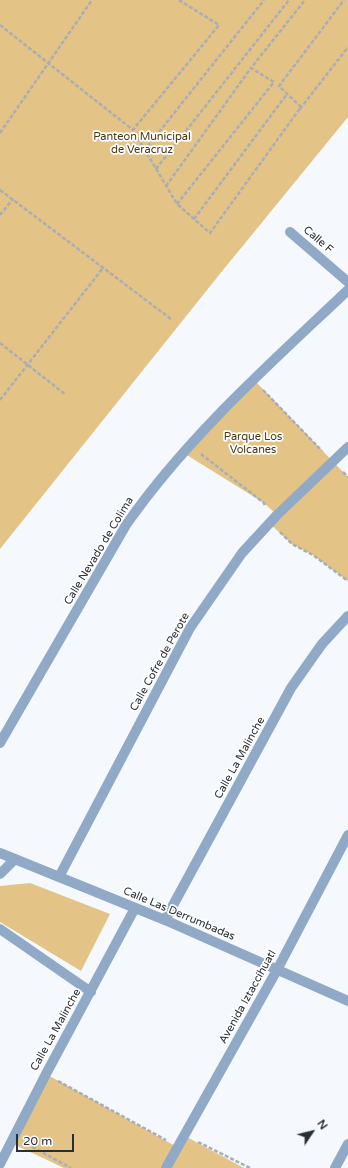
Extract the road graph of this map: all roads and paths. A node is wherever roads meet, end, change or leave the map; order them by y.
1 (92, 0) edge
2 (179, 0) edge
3 (264, 0) edge
4 (289, 0) edge
5 (305, 0) edge
6 (344, 0) edge
7 (0, 25) edge
8 (348, 47) edge
9 (48, 63) junction
10 (251, 68) junction
11 (274, 82) junction
12 (279, 86) junction
13 (287, 94) junction
14 (296, 114) junction
15 (133, 130) junction
16 (0, 133) edge
17 (144, 151) junction
18 (156, 169) junction
19 (166, 186) junction
20 (0, 190) edge
21 (13, 199) junction
22 (177, 204) junction
23 (0, 215) edge
24 (194, 219) junction
25 (290, 232) dead end
26 (103, 268) junction
27 (348, 282) edge
28 (348, 290) edge
29 (171, 319) dead end
30 (0, 343) edge
31 (28, 365) junction
32 (254, 380) junction
33 (66, 395) dead end
34 (0, 400) edge
35 (348, 448) edge
36 (333, 462) junction
37 (348, 477) edge
38 (348, 616) edge
39 (0, 743) edge
40 (348, 835) edge
41 (0, 853) edge
42 (14, 860) junction
43 (0, 874) edge
44 (59, 877) junction
45 (136, 908) junction
46 (165, 920) junction
47 (0, 929) edge
48 (277, 970) junction
49 (91, 992) junction
50 (348, 1001) edge
51 (46, 1074) junction
52 (185, 1135) junction
53 (14, 1137) junction
54 (348, 1144) edge
55 (178, 1147) junction
56 (0, 1164) edge
57 (71, 1168) edge
58 (166, 1168) edge
59 (250, 1168) edge
60 (335, 1168) edge

1 - 9 path
2 - 15 path
3 - 17 path
4 - 18 path
5 - 10 path
6 - 12 path
7 - 9 path
8 - 14 path
9 - 15 path
9 - 16 path
10 - 11 path
10 - 19 path
11 - 12 path
11 - 22 path
12 - 13 path
13 - 14 path
13 - 24 path
14 - 24 path
15 - 17 path
17 - 18 path
18 - 19 path
19 - 22 path
20 - 21 path
21 - 23 path
21 - 26 path
22 - 24 path
25 - 27 street, Calle F
26 - 29 path
26 - 31 path
28 - 32 street, Calle Nevado de Colima
30 - 31 path
31 - 33 path
31 - 34 path
32 - 36 path
32 - 39 street, Calle Nevado de Colima
35 - 36 street, Calle Cofre de Perote
36 - 37 path
36 - 44 street, Calle Cofre de Perote
38 - 46 street, Calle La Malinche
40 - 48 street, Avenida Iztaccíhuatl
41 - 42 street, Calle Las Derrumbadas
42 - 43 street
42 - 44 street, Calle Las Derrumbadas
44 - 45 street, Calle Las Derrumbadas
45 - 46 street, Calle Las Derrumbadas
45 - 49 street, Calle La Malinche
46 - 48 street, Calle Las Derrumbadas
47 - 49 street
48 - 50 street, Calle Las Derrumbadas
48 - 52 street, Avenida Iztaccíhuatl
49 - 51 street, Calle La Malinche
51 - 53 street, Calle La Malinche
51 - 55 path
52 - 55 street, Avenida Iztaccíhuatl
52 - 59 path
53 - 56 street, Calle La Malinche
53 - 57 path
54 - 60 street
55 - 58 street, Avenida Iztaccíhuatl

